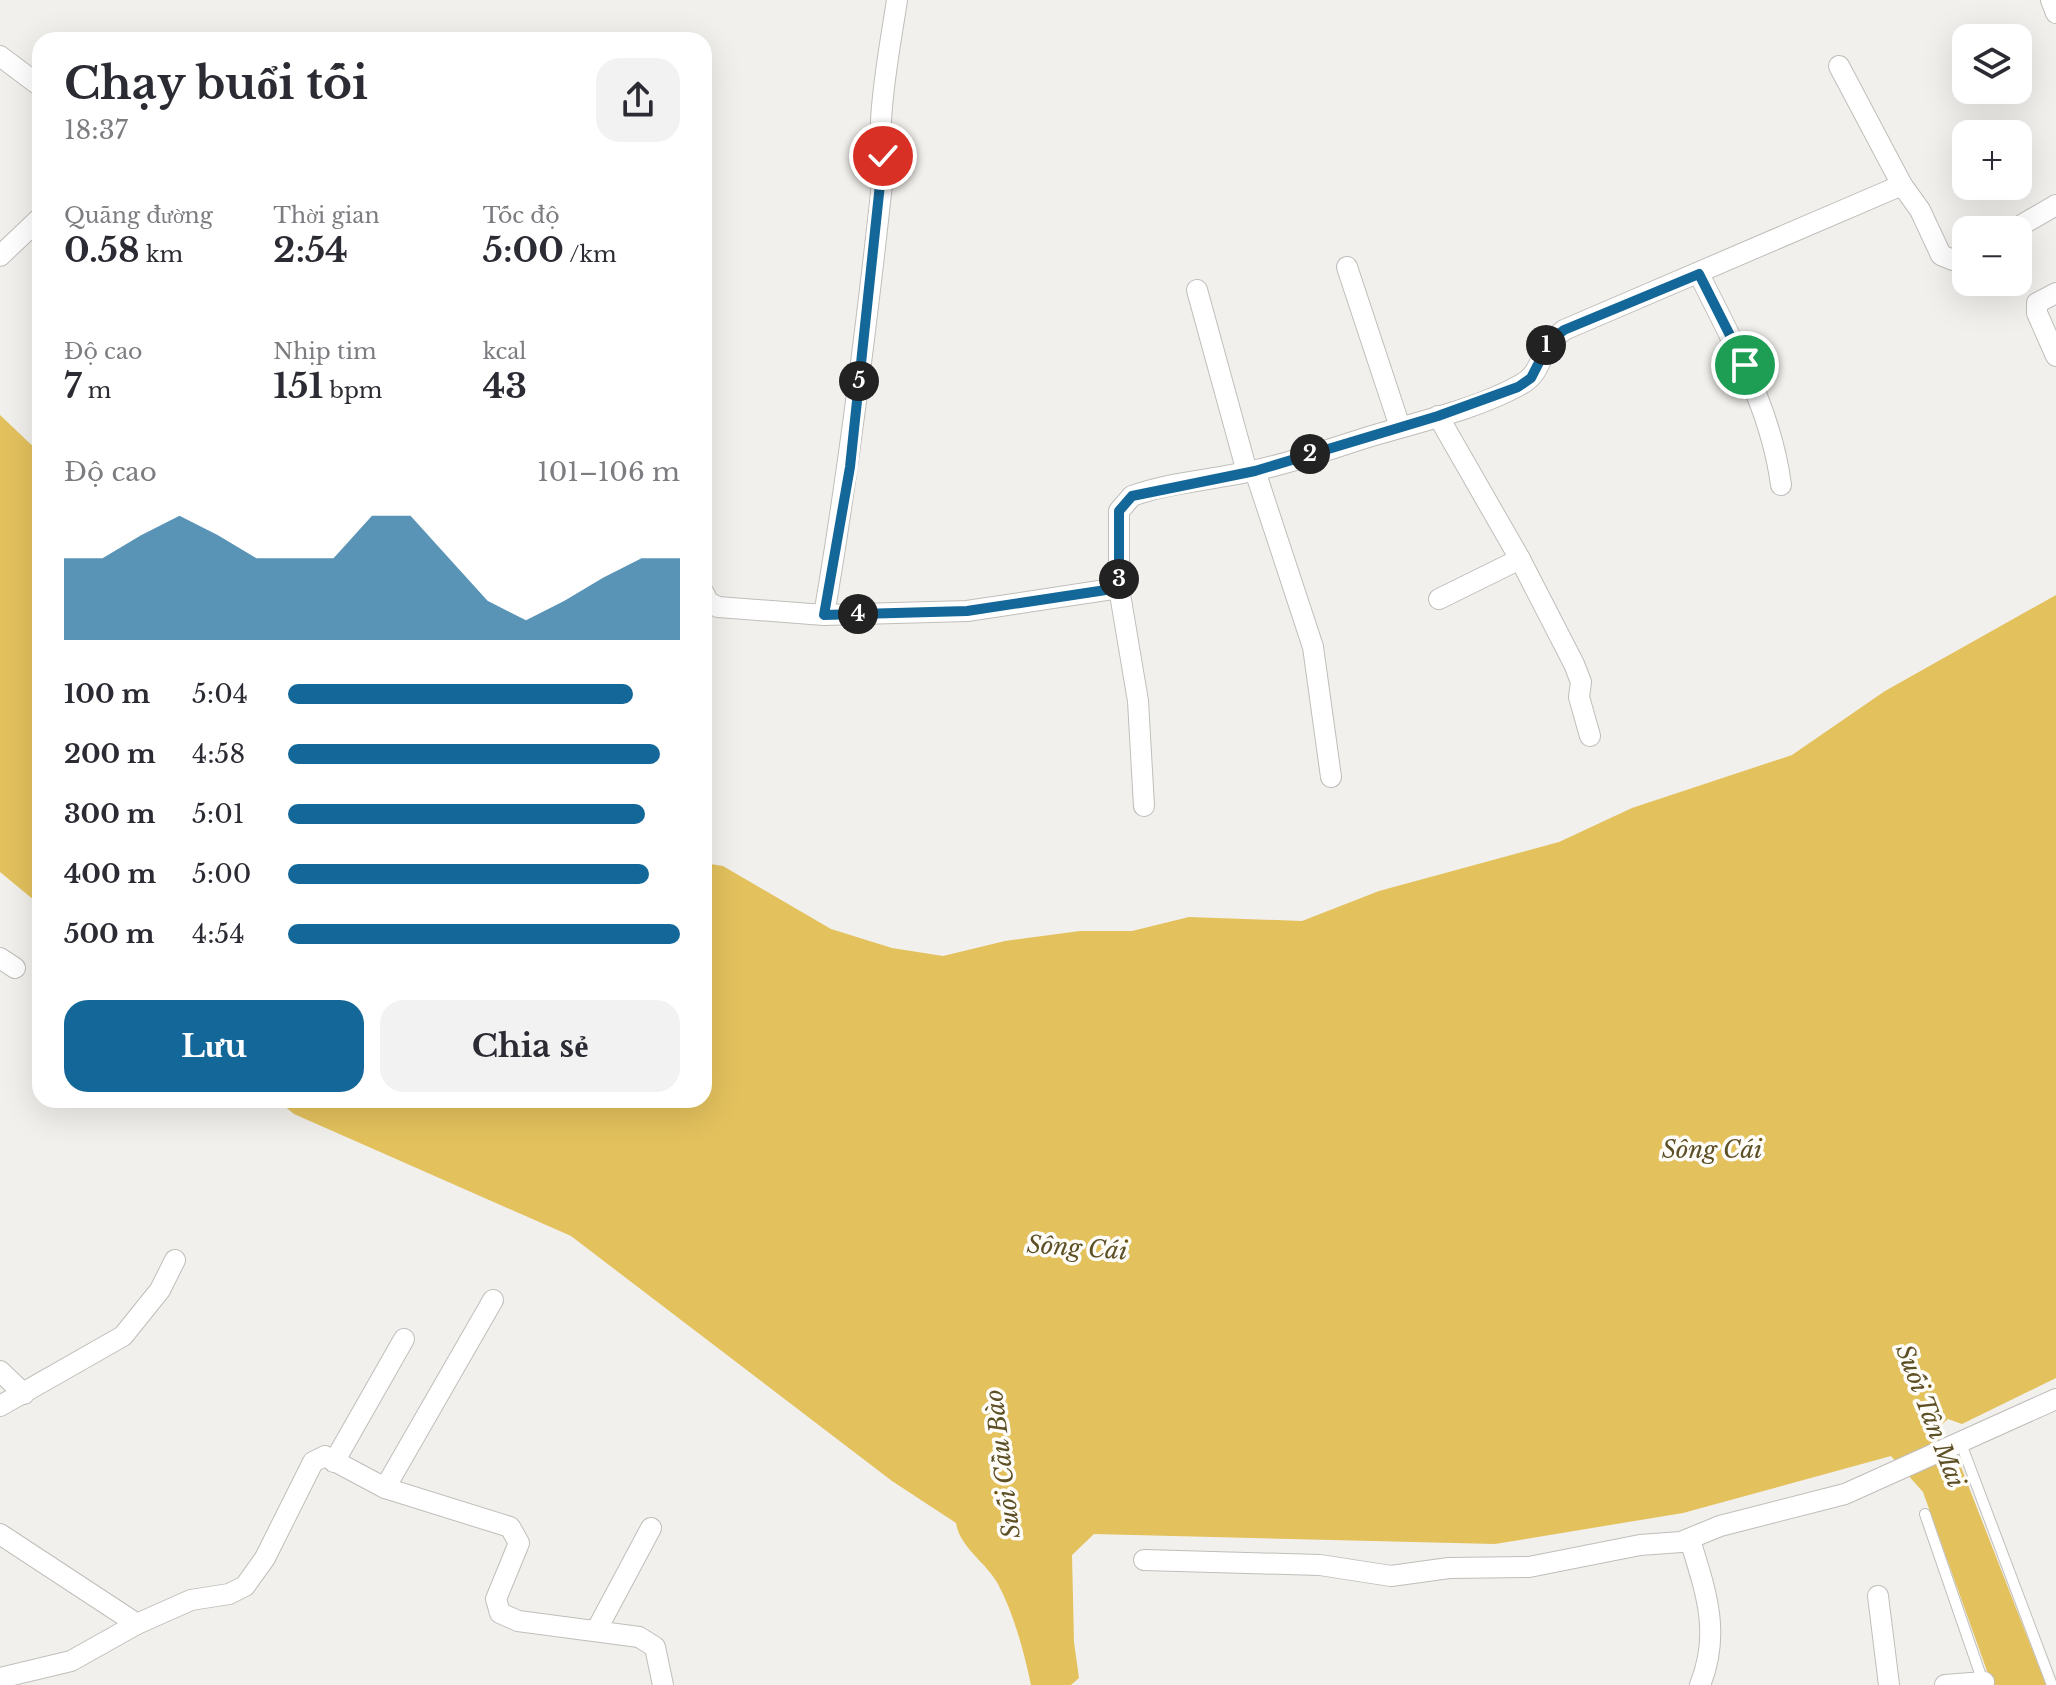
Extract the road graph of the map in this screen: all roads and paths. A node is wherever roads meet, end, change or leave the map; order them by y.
1 (897, 0) edge
2 (2051, 0) edge
3 (2056, 13) edge
4 (0, 56) edge
5 (1839, 66) dead end
6 (32, 80) edge
7 (1902, 185) junction
8 (2056, 205) edge
9 (2032, 219) edge
10 (32, 226) edge
11 (0, 256) edge
12 (1952, 260) edge
13 (1347, 267) dead end
14 (1699, 274) junction
15 (1197, 290) dead end
16 (2056, 293) edge
17 (2056, 356) edge
18 (1438, 416) junction
19 (1400, 427) junction
20 (1251, 472) junction
21 (1781, 485) dead end
22 (1520, 559) junction
23 (1119, 588) junction
24 (1439, 599) dead end
25 (712, 604) edge
26 (824, 615) junction
27 (1590, 736) dead end
28 (1331, 777) dead end
29 (1144, 806) dead end
30 (175, 1260) dead end
31 (493, 1300) dead end
32 (404, 1339) dead end
33 (0, 1371) edge
34 (24, 1394) junction
35 (2056, 1399) edge
36 (0, 1406) edge
37 (1960, 1441) junction
38 (334, 1462) junction
39 (385, 1488) junction
40 (1925, 1514) dead end
41 (651, 1528) dead end
42 (0, 1534) edge
43 (1690, 1540) junction
44 (1144, 1560) dead end
45 (1878, 1596) dead end
46 (137, 1624) junction
47 (596, 1631) junction
48 (0, 1678) edge
49 (1984, 1684) edge
50 (663, 1685) edge
51 (1700, 1685) edge
52 (1889, 1685) edge
53 (1945, 1685) edge
54 (2052, 1685) edge

1 - 26 street
2 - 3 street
4 - 6 street
5 - 7 street
7 - 12 street
7 - 14 street
8 - 9 street
10 - 11 street
13 - 19 street
14 - 18 street
14 - 21 street
15 - 20 street
16 - 17 street
18 - 19 street
18 - 22 street
19 - 20 street
20 - 23 street
20 - 28 street
22 - 24 street
22 - 27 street
23 - 26 street
23 - 29 street
25 - 26 street
30 - 34 street
31 - 39 street
32 - 38 street
33 - 34 street
34 - 36 street
35 - 37 street
37 - 43 street
37 - 54 lane
38 - 39 street
38 - 46 street
39 - 47 street
40 - 49 lane
41 - 47 street
42 - 46 street
43 - 44 street
43 - 51 street
45 - 52 street
46 - 48 street
47 - 50 street
49 - 53 street

